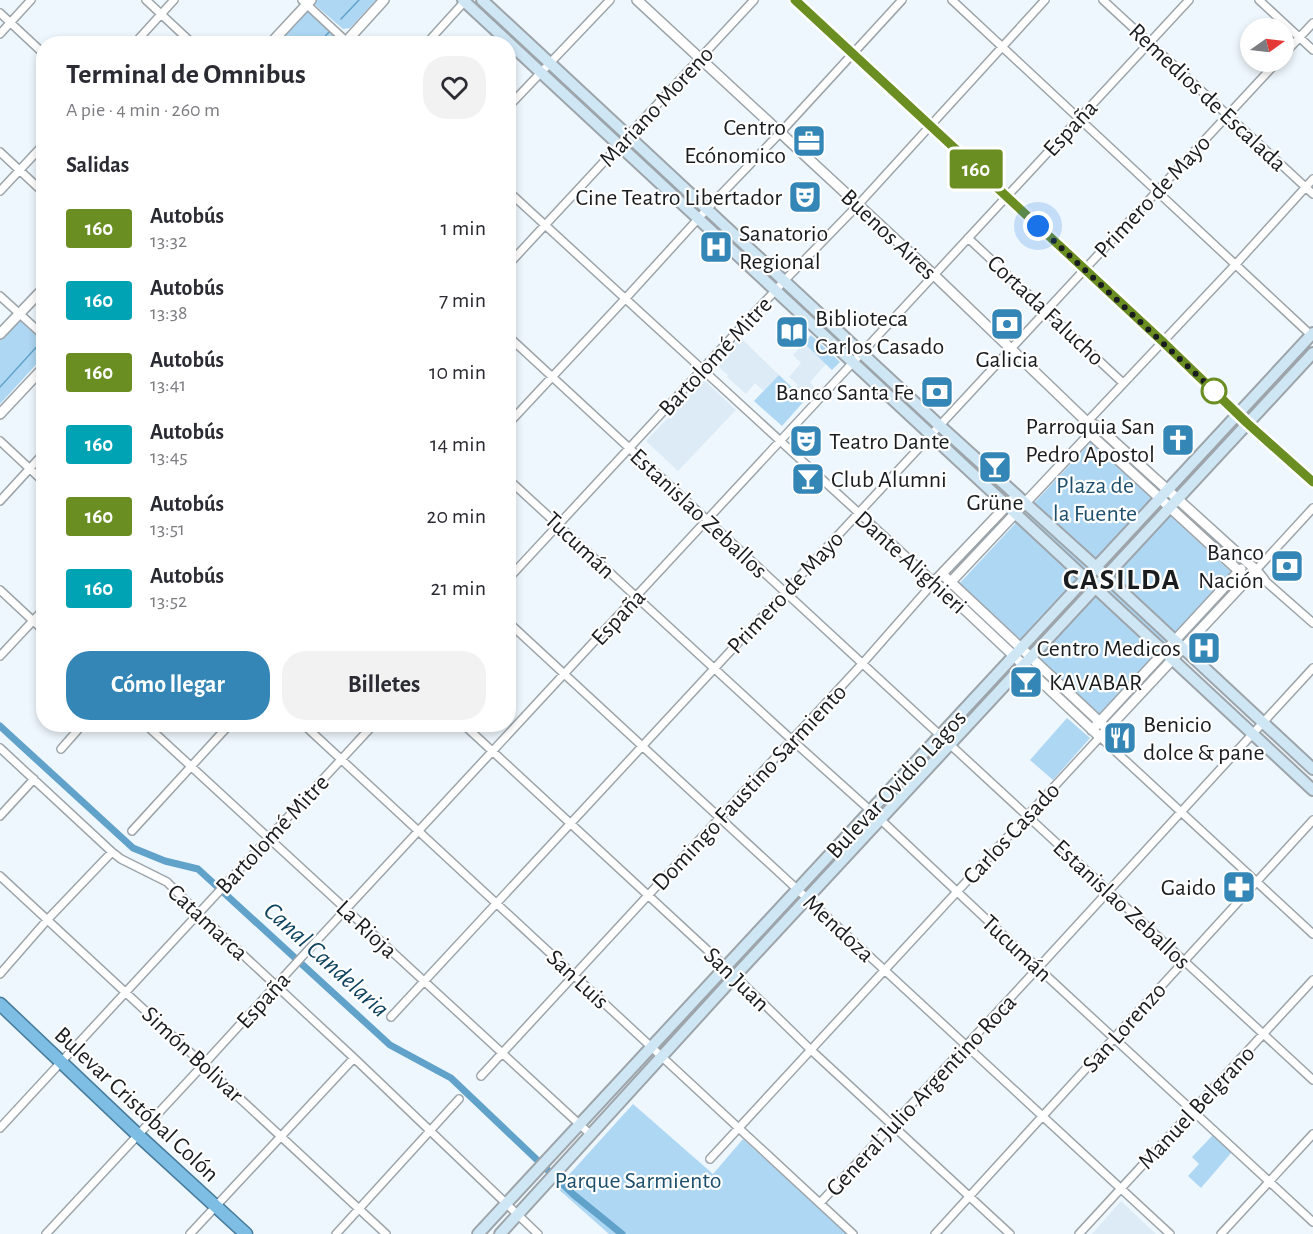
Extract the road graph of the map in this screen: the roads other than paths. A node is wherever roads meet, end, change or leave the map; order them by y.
1 (31, 0) edge
2 (146, 0) edge
3 (174, 0) edge
4 (384, 0) edge
5 (464, 0) edge
6 (482, 0) edge
7 (610, 0) edge
8 (637, 0) edge
9 (754, 0) edge
10 (795, 0) edge
11 (902, 0) edge
12 (952, 0) edge
13 (1045, 0) edge
14 (1103, 0) edge
15 (1189, 0) edge
16 (1259, 0) edge
17 (306, 1) edge
18 (0, 13) edge
19 (161, 14) junction
20 (10, 23) junction
21 (1313, 23) edge
22 (0, 34) edge
23 (141, 36) edge
24 (184, 36) edge
25 (277, 36) edge
26 (339, 36) edge
27 (352, 36) edge
28 (433, 36) edge
29 (502, 36) edge
30 (1300, 37) junction
31 (1149, 43) junction
32 (1294, 43) edge
33 (36, 47) edge
34 (1002, 47) junction
35 (516, 49) edge
36 (1313, 50) edge
37 (852, 53) junction
38 (700, 58) junction
39 (549, 63) junction
40 (540, 72) junction
41 (1268, 72) edge
42 (516, 98) edge
43 (1227, 115) junction
44 (1079, 119) junction
45 (929, 125) junction
46 (780, 133) junction
47 (628, 136) junction
48 (619, 145) junction
49 (0, 152) edge
50 (36, 153) edge
51 (20, 170) junction
52 (1313, 179) edge
53 (36, 185) edge
54 (1305, 187) junction
55 (0, 191) edge
56 (1157, 191) junction
57 (1313, 194) edge
58 (1006, 197) junction
59 (516, 198) edge
60 (858, 204) junction
61 (707, 209) junction
62 (698, 219) junction
63 (546, 226) junction
64 (968, 238) junction
65 (516, 257) edge
66 (1236, 264) junction
67 (1084, 269) junction
68 (934, 275) junction
69 (785, 280) junction
70 (775, 290) junction
71 (0, 296) edge
72 (36, 296) edge
73 (625, 299) junction
74 (1046, 309) junction
75 (19, 314) junction
76 (36, 329) edge
77 (0, 334) edge
78 (1312, 335) edge
79 (1162, 341) junction
80 (516, 344) edge
81 (1010, 348) junction
82 (861, 352) junction
83 (1313, 352) edge
84 (852, 362) junction
85 (703, 370) junction
86 (36, 376) edge
87 (552, 378) junction
88 (1123, 383) junction
89 (0, 414) edge
90 (1238, 414) junction
91 (516, 416) edge
92 (1086, 422) junction
93 (1247, 423) junction
94 (939, 425) junction
95 (931, 434) junction
96 (1090, 434) junction
97 (0, 441) edge
98 (780, 442) junction
99 (629, 449) junction
100 (36, 461) edge
101 (29, 468) junction
102 (36, 475) edge
103 (1313, 482) edge
104 (516, 486) edge
105 (1163, 494) junction
106 (1020, 499) junction
107 (0, 501) edge
108 (1174, 503) junction
109 (1313, 508) edge
110 (1011, 509) junction
111 (858, 514) junction
112 (707, 520) junction
113 (559, 525) junction
114 (1247, 563) junction
115 (1096, 567) junction
116 (1256, 570) junction
117 (516, 571) edge
118 (1239, 571) junction
119 (942, 574) junction
120 (1106, 577) junction
121 (1085, 578) junction
122 (1248, 578) junction
123 (1264, 580) junction
124 (934, 582) junction
125 (947, 586) junction
126 (1095, 588) junction
127 (0, 590) edge
128 (785, 592) junction
129 (637, 597) junction
130 (36, 618) edge
131 (33, 621) junction
132 (1313, 623) edge
133 (36, 624) edge
134 (516, 629) edge
135 (1178, 644) junction
136 (1018, 652) junction
137 (1168, 655) junction
138 (0, 657) edge
139 (1027, 661) junction
140 (862, 664) junction
141 (1313, 668) edge
142 (715, 669) junction
143 (564, 674) junction
144 (1099, 721) junction
145 (1263, 722) junction
146 (516, 726) edge
147 (1107, 729) junction
148 (76, 732) edge
149 (154, 732) edge
150 (223, 732) edge
151 (311, 732) edge
152 (367, 732) edge
153 (471, 732) edge
154 (510, 732) edge
155 (1096, 733) junction
156 (1252, 734) junction
157 (940, 735) junction
158 (792, 741) junction
159 (950, 745) junction
160 (642, 746) junction
161 (0, 748) edge
162 (61, 749) dead end
163 (492, 752) junction
164 (341, 760) junction
165 (191, 767) junction
166 (1313, 769) edge
167 (34, 779) junction
168 (1313, 790) edge
169 (871, 811) junction
170 (1181, 812) junction
171 (0, 816) edge
172 (1028, 816) junction
173 (720, 818) junction
174 (881, 820) junction
175 (1313, 820) edge
176 (570, 824) junction
177 (132, 831) dead end
178 (418, 831) junction
179 (268, 838) junction
180 (112, 852) junction
181 (0, 876) edge
182 (1257, 882) junction
183 (798, 889) junction
184 (1108, 891) junction
185 (957, 892) junction
186 (648, 896) junction
187 (808, 899) junction
188 (496, 903) junction
189 (346, 909) junction
190 (198, 913) junction
191 (48, 919) junction
192 (1313, 934) edge
193 (1184, 961) junction
194 (726, 967) junction
195 (1038, 968) junction
196 (884, 969) junction
197 (0, 974) edge
198 (574, 975) junction
199 (735, 976) junction
200 (1313, 980) edge
201 (424, 981) junction
202 (276, 986) junction
203 (127, 992) junction
204 (0, 1004) edge
205 (391, 1017) dead end
206 (1263, 1034) junction
207 (1114, 1038) junction
208 (966, 1045) junction
209 (651, 1048) junction
210 (811, 1050) junction
211 (502, 1053) junction
212 (661, 1057) junction
213 (354, 1058) junction
214 (61, 1063) junction
215 (204, 1064) junction
216 (481, 1076) dead end
217 (1313, 1080) edge
218 (459, 1099) dead end
219 (1193, 1110) junction
220 (1042, 1116) junction
221 (580, 1125) junction
222 (892, 1125) junction
223 (739, 1127) junction
224 (0, 1128) edge
225 (430, 1132) junction
226 (590, 1134) junction
227 (1313, 1134) edge
228 (138, 1135) junction
229 (281, 1137) junction
230 (710, 1159) dead end
231 (1270, 1181) junction
232 (1121, 1189) junction
233 (969, 1196) junction
234 (820, 1203) junction
235 (506, 1204) junction
236 (216, 1207) junction
237 (360, 1209) junction
238 (517, 1215) junction
239 (1313, 1222) edge
240 (46, 1234) edge
241 (190, 1234) edge
242 (246, 1234) edge
243 (336, 1234) edge
244 (386, 1234) edge
245 (478, 1234) edge
246 (500, 1234) edge
247 (538, 1234) edge
248 (853, 1234) edge
249 (935, 1234) edge
250 (1010, 1234) edge
251 (1079, 1234) edge
252 (1170, 1234) edge
253 (1221, 1234) edge

1 - 20 street
2 - 19 street
3 - 19 street
4 - 27 street
5 - 28 street
5 - 29 main road
6 - 39 main road
7 - 39 street
8 - 38 street, Buenos Aires
9 - 38 street, Mariano Moreno
10 - 37 street
11 - 37 street
12 - 34 street
13 - 34 street, Bartolomé Mitre
14 - 31 street, Remedios de Escalada
15 - 31 street, España
16 - 30 street
17 - 25 street
17 - 26 street
18 - 20 street
19 - 23 street
19 - 24 street
20 - 22 street
20 - 33 street
21 - 30 street
30 - 32 street
30 - 36 street
31 - 43 street, Remedios de Escalada
31 - 44 street, España
34 - 44 street
34 - 45 street, Bartolomé Mitre
35 - 40 main road
37 - 45 street
37 - 46 street
38 - 46 street, Buenos Aires
38 - 47 street, Mariano Moreno
39 - 40 street
39 - 47 main road
40 - 42 street
40 - 48 main road
41 - 43 street, Primero de Mayo
43 - 54 street, Remedios de Escalada
43 - 56 street, Primero de Mayo
44 - 56 street
44 - 58 street, España
45 - 58 street
45 - 60 street, Bartolomé Mitre
46 - 60 street, Buenos Aires
46 - 61 street
47 - 48 street, Mariano Moreno
47 - 61 main road
48 - 62 main road
48 - 63 street, Mariano Moreno
49 - 51 street
50 - 51 street
51 - 53 street
51 - 55 street
52 - 54 street
54 - 57 street, Remedios de Escalada
54 - 66 street
56 - 66 street
56 - 67 street, Primero de Mayo
58 - 64 street, España
58 - 67 street
59 - 63 street, Dante Alighieri
60 - 68 street, Buenos Aires
60 - 69 street, Bartolomé Mitre
61 - 62 street
61 - 69 main road
62 - 70 main road
62 - 73 street
63 - 65 street, Mariano Moreno
63 - 73 street, Dante Alighieri
64 - 68 street, España
64 - 74 street, Cortada Falucho
66 - 78 street
66 - 79 street
67 - 74 street, Primero de Mayo
67 - 79 street
68 - 81 street, Buenos Aires
68 - 82 street, España
69 - 70 street, Bartolomé Mitre
69 - 82 main road
70 - 84 main road
70 - 85 street, Bartolomé Mitre
71 - 75 street
72 - 75 street
73 - 85 street, Dante Alighieri
73 - 87 street
74 - 81 street, Primero de Mayo
74 - 88 street, Cortada Falucho
75 - 76 street
75 - 77 street
78 - 90 main road, Bulevar Ovidio Lagos
79 - 88 street
79 - 90 street
80 - 87 street, Estanislao Zeballos
81 - 92 street, Buenos Aires
81 - 94 street, Primero de Mayo
82 - 84 street, España
82 - 94 main road
83 - 93 main road, Bulevar Ovidio Lagos
84 - 95 main road
84 - 98 street, España
85 - 98 street, Dante Alighieri
85 - 99 street, Bartolomé Mitre
86 - 89 street
87 - 91 street
87 - 99 street, Estanislao Zeballos
88 - 92 street
90 - 93 street
90 - 105 main road, Bulevar Ovidio Lagos
92 - 96 street, Buenos Aires
92 - 105 street, Buenos Aires
93 - 103 street
93 - 108 main road, Bulevar Ovidio Lagos
94 - 95 street, Primero de Mayo
94 - 106 main road
95 - 110 main road
95 - 111 street, Primero de Mayo
96 - 105 street, Buenos Aires
96 - 106 street, Domingo Faustino Sarmiento
97 - 101 street
98 - 111 street, Dante Alighieri
98 - 112 street, España
99 - 112 street, Estanislao Zeballos
99 - 113 street, Bartolomé Mitre
100 - 101 street
101 - 102 street
101 - 107 street
104 - 113 street, Tucumán
105 - 108 street, Buenos Aires
105 - 115 main road, Bulevar Ovidio Lagos
106 - 110 street, Domingo Faustino Sarmiento
106 - 115 main road
108 - 114 street, Buenos Aires
108 - 118 street, Buenos Aires
108 - 120 main road, Bulevar Ovidio Lagos
109 - 116 street, Carlos Casado
110 - 119 street, Domingo Faustino Sarmiento
110 - 121 main road
110 - 125 street, Domingo Faustino Sarmiento
111 - 124 street, Dante Alighieri
111 - 128 street, Primero de Mayo
112 - 128 street, Estanislao Zeballos
112 - 129 street, España
113 - 117 street, Bartolomé Mitre
113 - 129 street, Tucumán
114 - 116 street, Buenos Aires
114 - 118 street, Carlos Casado
115 - 120 main road
115 - 121 main road, Bulevar Ovidio Lagos
116 - 122 street, Carlos Casado
116 - 123 street, Buenos Aires
118 - 122 street, Buenos Aires
118 - 135 street, Carlos Casado
119 - 124 street, Domingo Faustino Sarmiento
119 - 125 street, Dante Alighieri
120 - 126 main road, Bulevar Ovidio Lagos
120 - 135 main road
121 - 126 main road
121 - 136 main road, Bulevar Ovidio Lagos
122 - 123 street
122 - 135 street, Carlos Casado
123 - 132 street, Buenos Aires
124 - 125 street, Dante Alighieri
124 - 140 street, Domingo Faustino Sarmiento
125 - 136 street, Dante Alighieri
126 - 137 main road
126 - 139 main road, Bulevar Ovidio Lagos
127 - 131 street
128 - 140 street, Estanislao Zeballos
128 - 142 street, Primero de Mayo
129 - 142 street, Tucumán
129 - 143 street, España
130 - 131 street
131 - 133 street
131 - 138 street
134 - 143 street, Mendoza
135 - 137 street, Carlos Casado
135 - 145 main road
136 - 139 street, Dante Alighieri
136 - 157 main road, Bulevar Ovidio Lagos
137 - 144 street, Carlos Casado
137 - 147 street, Carlos Casado
137 - 156 main road
139 - 144 street, Dante Alighieri
139 - 155 street, Dante Alighieri
139 - 159 main road, Bulevar Ovidio Lagos
140 - 157 street, Estanislao Zeballos
140 - 158 street, Domingo Faustino Sarmiento
141 - 145 street, General Julio Argentino Roca
142 - 158 street, Tucumán
142 - 160 street, Primero de Mayo
143 - 146 street, España
143 - 160 street, Mendoza
144 - 147 street, Dante Alighieri
144 - 155 street, Carlos Casado
145 - 156 street, General Julio Argentino Roca
145 - 166 main road
147 - 155 street, Carlos Casado
148 - 162 street
149 - 165 street, La Rioja
150 - 165 street
151 - 164 street, San Luis
152 - 164 street, Bartolomé Mitre
153 - 163 street, San Juan
154 - 163 street, España
155 - 170 street, Dante Alighieri
155 - 172 street, Carlos Casado
156 - 168 main road
156 - 170 street, General Julio Argentino Roca
157 - 159 street, Estanislao Zeballos
157 - 169 main road, Bulevar Ovidio Lagos
158 - 169 street, Tucumán
158 - 173 street, Domingo Faustino Sarmiento
159 - 172 street, Estanislao Zeballos
159 - 174 main road, Bulevar Ovidio Lagos
160 - 173 street, Mendoza
160 - 176 street, Primero de Mayo
161 - 167 street, Catamarca
163 - 176 street, San Juan
163 - 178 street, España
164 - 178 street, San Luis
164 - 179 street, Bartolomé Mitre
165 - 177 street
165 - 179 street, La Rioja
167 - 171 street
167 - 180 street, Catamarca
169 - 174 street, Tucumán
169 - 183 main road, Bulevar Ovidio Lagos
170 - 182 street, Dante Alighieri
170 - 184 street, General Julio Argentino Roca
172 - 184 street, Estanislao Zeballos
172 - 185 street, Carlos Casado
173 - 183 street, Mendoza
173 - 186 street, Domingo Faustino Sarmiento
174 - 185 street, Tucumán
174 - 187 main road, Bulevar Ovidio Lagos
175 - 182 street, San Lorenzo
176 - 186 street, San Juan
176 - 188 street, Primero de Mayo
178 - 188 street, San Luis
178 - 189 street, España
179 - 189 street, La Rioja
179 - 190 street, Bartolomé Mitre
180 - 190 street, Catamarca
180 - 191 street
181 - 191 street, Simón Bolivar
182 - 192 street, Dante Alighieri
182 - 193 street, San Lorenzo
183 - 187 street, Mendoza
183 - 194 main road, Bulevar Ovidio Lagos
184 - 193 street, Estanislao Zeballos
184 - 195 street, General Julio Argentino Roca
185 - 195 street, Tucumán
185 - 196 street, Carlos Casado
186 - 194 street, San Juan
186 - 198 street, Domingo Faustino Sarmiento
187 - 196 street, Mendoza
187 - 199 main road, Bulevar Ovidio Lagos
188 - 198 street, San Luis
188 - 201 street, Primero de Mayo
189 - 201 street, La Rioja
189 - 202 street, España
190 - 202 street, Catamarca
190 - 203 street, Bartolomé Mitre
191 - 197 street
191 - 203 street, Simón Bolivar
193 - 206 street, Estanislao Zeballos
193 - 207 street, San Lorenzo
194 - 199 street, San Juan
194 - 209 main road, Bulevar Ovidio Lagos
195 - 207 street, Tucumán
195 - 208 street, General Julio Argentino Roca
196 - 208 street, Mendoza
196 - 210 street, Carlos Casado
198 - 209 street, San Luis
198 - 211 street, Domingo Faustino Sarmiento
199 - 210 street, San Juan
199 - 212 main road, Bulevar Ovidio Lagos
200 - 206 street, Manuel Belgrano
201 - 205 street, Primero de Mayo
201 - 211 street, La Rioja
202 - 213 street, Catamarca
202 - 215 street, España
203 - 214 street, Bartolomé Mitre
203 - 215 street, Simón Bolivar
204 - 214 highway, Bulevar Cristóbal Colón
206 - 217 street, Estanislao Zeballos
206 - 219 street, Manuel Belgrano
207 - 219 street, Tucumán
207 - 220 street, San Lorenzo
208 - 220 street, Mendoza
208 - 222 street, General Julio Argentino Roca
209 - 212 street, San Luis
209 - 221 main road, Bulevar Ovidio Lagos
210 - 222 street, San Juan
210 - 223 street, Carlos Casado
211 - 216 street, Domingo Faustino Sarmiento
211 - 221 street, La Rioja
212 - 223 street, San Luis
212 - 226 main road, Bulevar Ovidio Lagos
213 - 225 street, Catamarca
213 - 229 street
214 - 224 street, Bartolomé Mitre
214 - 228 highway, Bulevar Cristóbal Colón
215 - 228 street, España
215 - 229 street, Simón Bolivar
218 - 225 street
219 - 231 street, Tucumán
219 - 232 street, Manuel Belgrano
220 - 232 street, Mendoza
220 - 233 street, San Lorenzo
221 - 226 street, La Rioja
221 - 235 main road, Bulevar Ovidio Lagos
222 - 233 street, San Juan
222 - 234 street, General Julio Argentino Roca
223 - 230 street, Carlos Casado
223 - 234 street, San Luis
225 - 235 street, Catamarca
225 - 237 street
226 - 238 main road, Bulevar Ovidio Lagos
227 - 231 street
228 - 236 highway, Bulevar Cristóbal Colón
228 - 240 street, España
229 - 236 street
229 - 237 street, Simón Bolivar
231 - 239 street, Tucumán
231 - 253 street
232 - 251 street, Manuel Belgrano
232 - 252 street, Mendoza
233 - 249 street, San Lorenzo
233 - 250 street, San Juan
234 - 248 street, San Luis
235 - 238 street, Catamarca
235 - 245 main road, Bulevar Ovidio Lagos
236 - 241 street
236 - 242 highway, Bulevar Cristóbal Colón
237 - 243 street
237 - 244 street, Simón Bolivar
238 - 246 main road, Bulevar Ovidio Lagos
238 - 247 street, Catamarca

